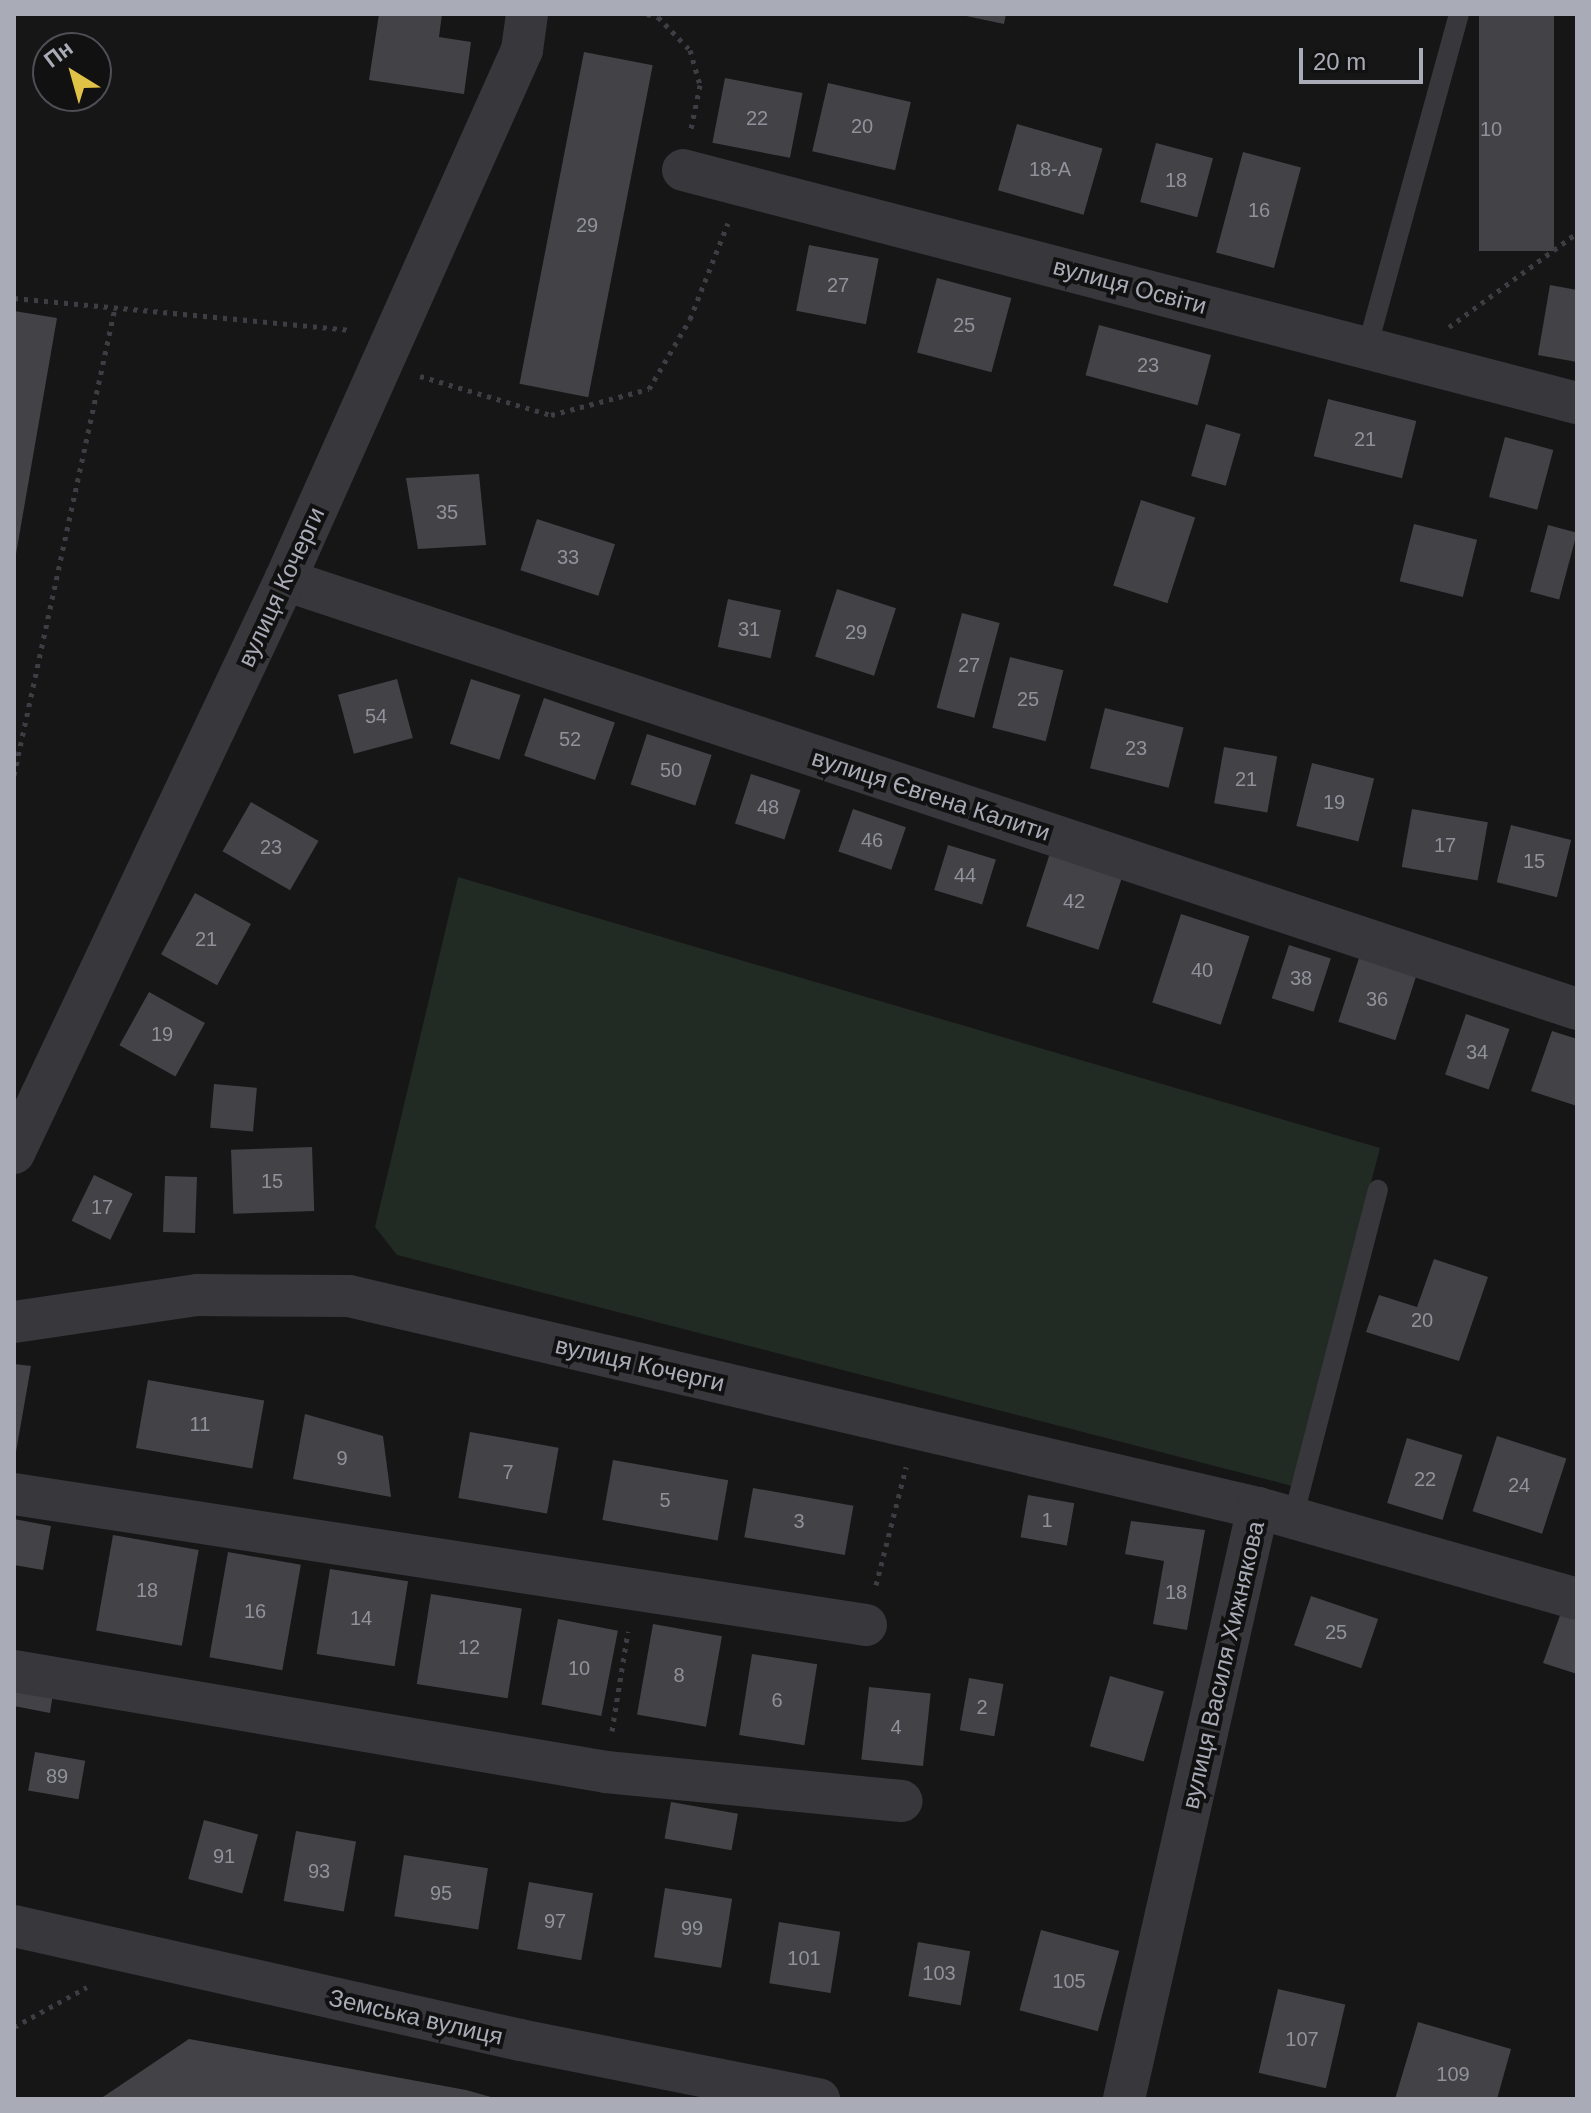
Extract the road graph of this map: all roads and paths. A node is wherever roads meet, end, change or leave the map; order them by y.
1 (527, 14) edge
2 (647, 14) edge
3 (1459, 14) edge
4 (683, 170) joint
5 (743, 185) junction
6 (1577, 233) edge
7 (14, 298) edge
8 (115, 307) junction
9 (389, 348) junction
10 (1387, 353) junction
11 (1577, 403) edge
12 (285, 580) junction
13 (14, 775) edge
14 (1577, 1009) edge
15 (14, 1153) edge
16 (1378, 1190) dead end
17 (14, 1322) edge
18 (916, 1428) junction
19 (14, 1494) edge
20 (1276, 1513) junction
21 (635, 1589) junction
22 (1577, 1599) edge
23 (866, 1625) joint
24 (14, 1671) edge
25 (606, 1772) junction
26 (902, 1801) dead end
27 (14, 1926) edge
28 (134, 1953) junction
29 (14, 2027) edge
30 (732, 2091) edge
31 (819, 2099) edge
32 (1124, 2099) edge

1 - 9 street, вулиця Кочерги
2 - 4 path
3 - 10 lane
4 - 5 street, вулиця Освіти
5 - 9 path
5 - 10 street, вулиця Освіти
6 - 10 path
7 - 8 path
8 - 9 path
8 - 13 path
9 - 12 street, вулиця Кочерги
10 - 11 street, вулиця Освіти
12 - 14 street, вулиця Євгена Калити
12 - 15 street, вулиця Кочерги
16 - 20 lane
17 - 18 street, вулиця Кочерги
18 - 20 street, вулиця Кочерги
18 - 23 path
19 - 21 street
20 - 22 street, вулиця Василя Хижнякова
20 - 32 street, вулиця Василя Хижнякова
21 - 23 street
21 - 25 path
24 - 25 street
25 - 26 street
27 - 28 street, Земська вулиця
28 - 29 path
28 - 30 street, Земська вулиця
30 - 31 street, Земська вулиця

